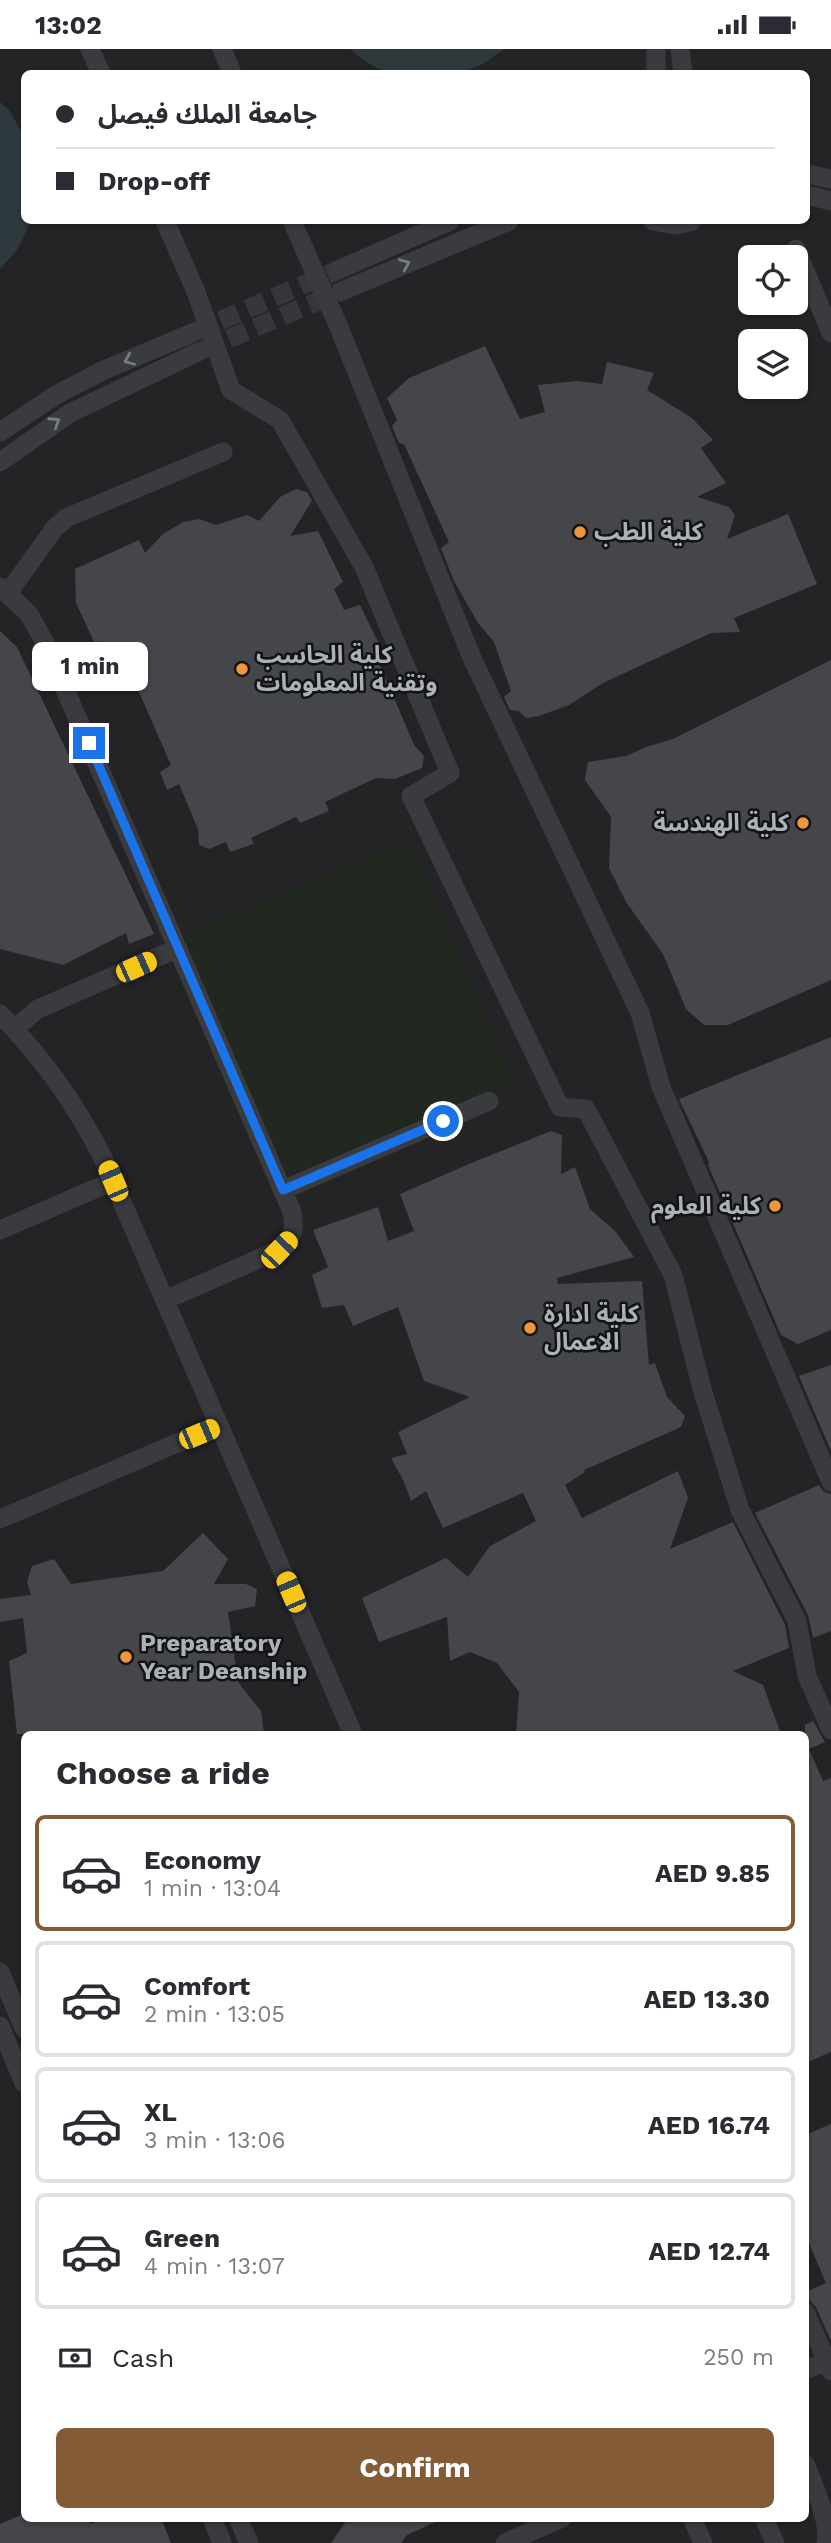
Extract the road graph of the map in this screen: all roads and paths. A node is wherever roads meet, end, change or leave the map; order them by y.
1 (90, 49) edge
2 (222, 49) edge
3 (656, 49) edge
4 (680, 49) edge
5 (100, 70) edge
6 (231, 70) edge
7 (656, 70) edge
8 (683, 70) edge
9 (810, 175) edge
10 (831, 179) edge
11 (810, 196) edge
12 (831, 201) edge
13 (166, 224) edge
14 (293, 224) edge
15 (443, 224) edge
16 (502, 224) edge
17 (338, 270) tunnel mouth
18 (808, 278) edge
19 (342, 291) tunnel mouth
20 (831, 333) edge
21 (0, 432) edge
22 (223, 452) dead end
23 (0, 462) edge
24 (4, 590) edge
25 (178, 949) junction
26 (0, 1014) edge
27 (14, 1029) junction
28 (489, 1101) dead end
29 (113, 1181) junction
30 (283, 1190) junction
31 (0, 1230) edge
32 (165, 1300) junction
33 (219, 1425) junction
34 (831, 1482) edge
35 (0, 1519) edge
36 (831, 1730) edge
37 (352, 1731) edge
38 (0, 1972) edge
39 (21, 2021) edge
40 (0, 2026) edge
41 (21, 2076) edge
42 (809, 2321) edge
43 (829, 2366) edge
44 (809, 2369) edge
45 (809, 2474) edge
46 (214, 2522) edge
47 (240, 2522) edge
48 (553, 2522) edge
49 (694, 2522) edge
50 (766, 2522) edge
51 (222, 2543) edge
52 (249, 2543) edge
53 (505, 2543) edge
54 (703, 2543) edge
55 (775, 2543) edge
56 (827, 2543) edge

1 - 5 street
2 - 6 street
3 - 7 street
4 - 8 street
9 - 10 street
11 - 12 street
13 - 36 street
14 - 34 street
15 - 17 street
19 -> 16 street
18 - 20 street
23 -> 21 street
22 - 24 street
24 - 25 street
25 - 27 street
25 - 30 street
26 - 27 street
27 - 29 street
28 - 30 street
29 - 31 street
29 - 32 street
30 - 32 street
32 - 33 street
33 - 35 street
33 - 37 street
38 - 39 street
40 - 41 street
42 - 43 street
43 - 44 street
45 - 56 street
46 - 51 street
47 - 52 street
48 - 53 street
49 - 54 street
50 - 55 street

